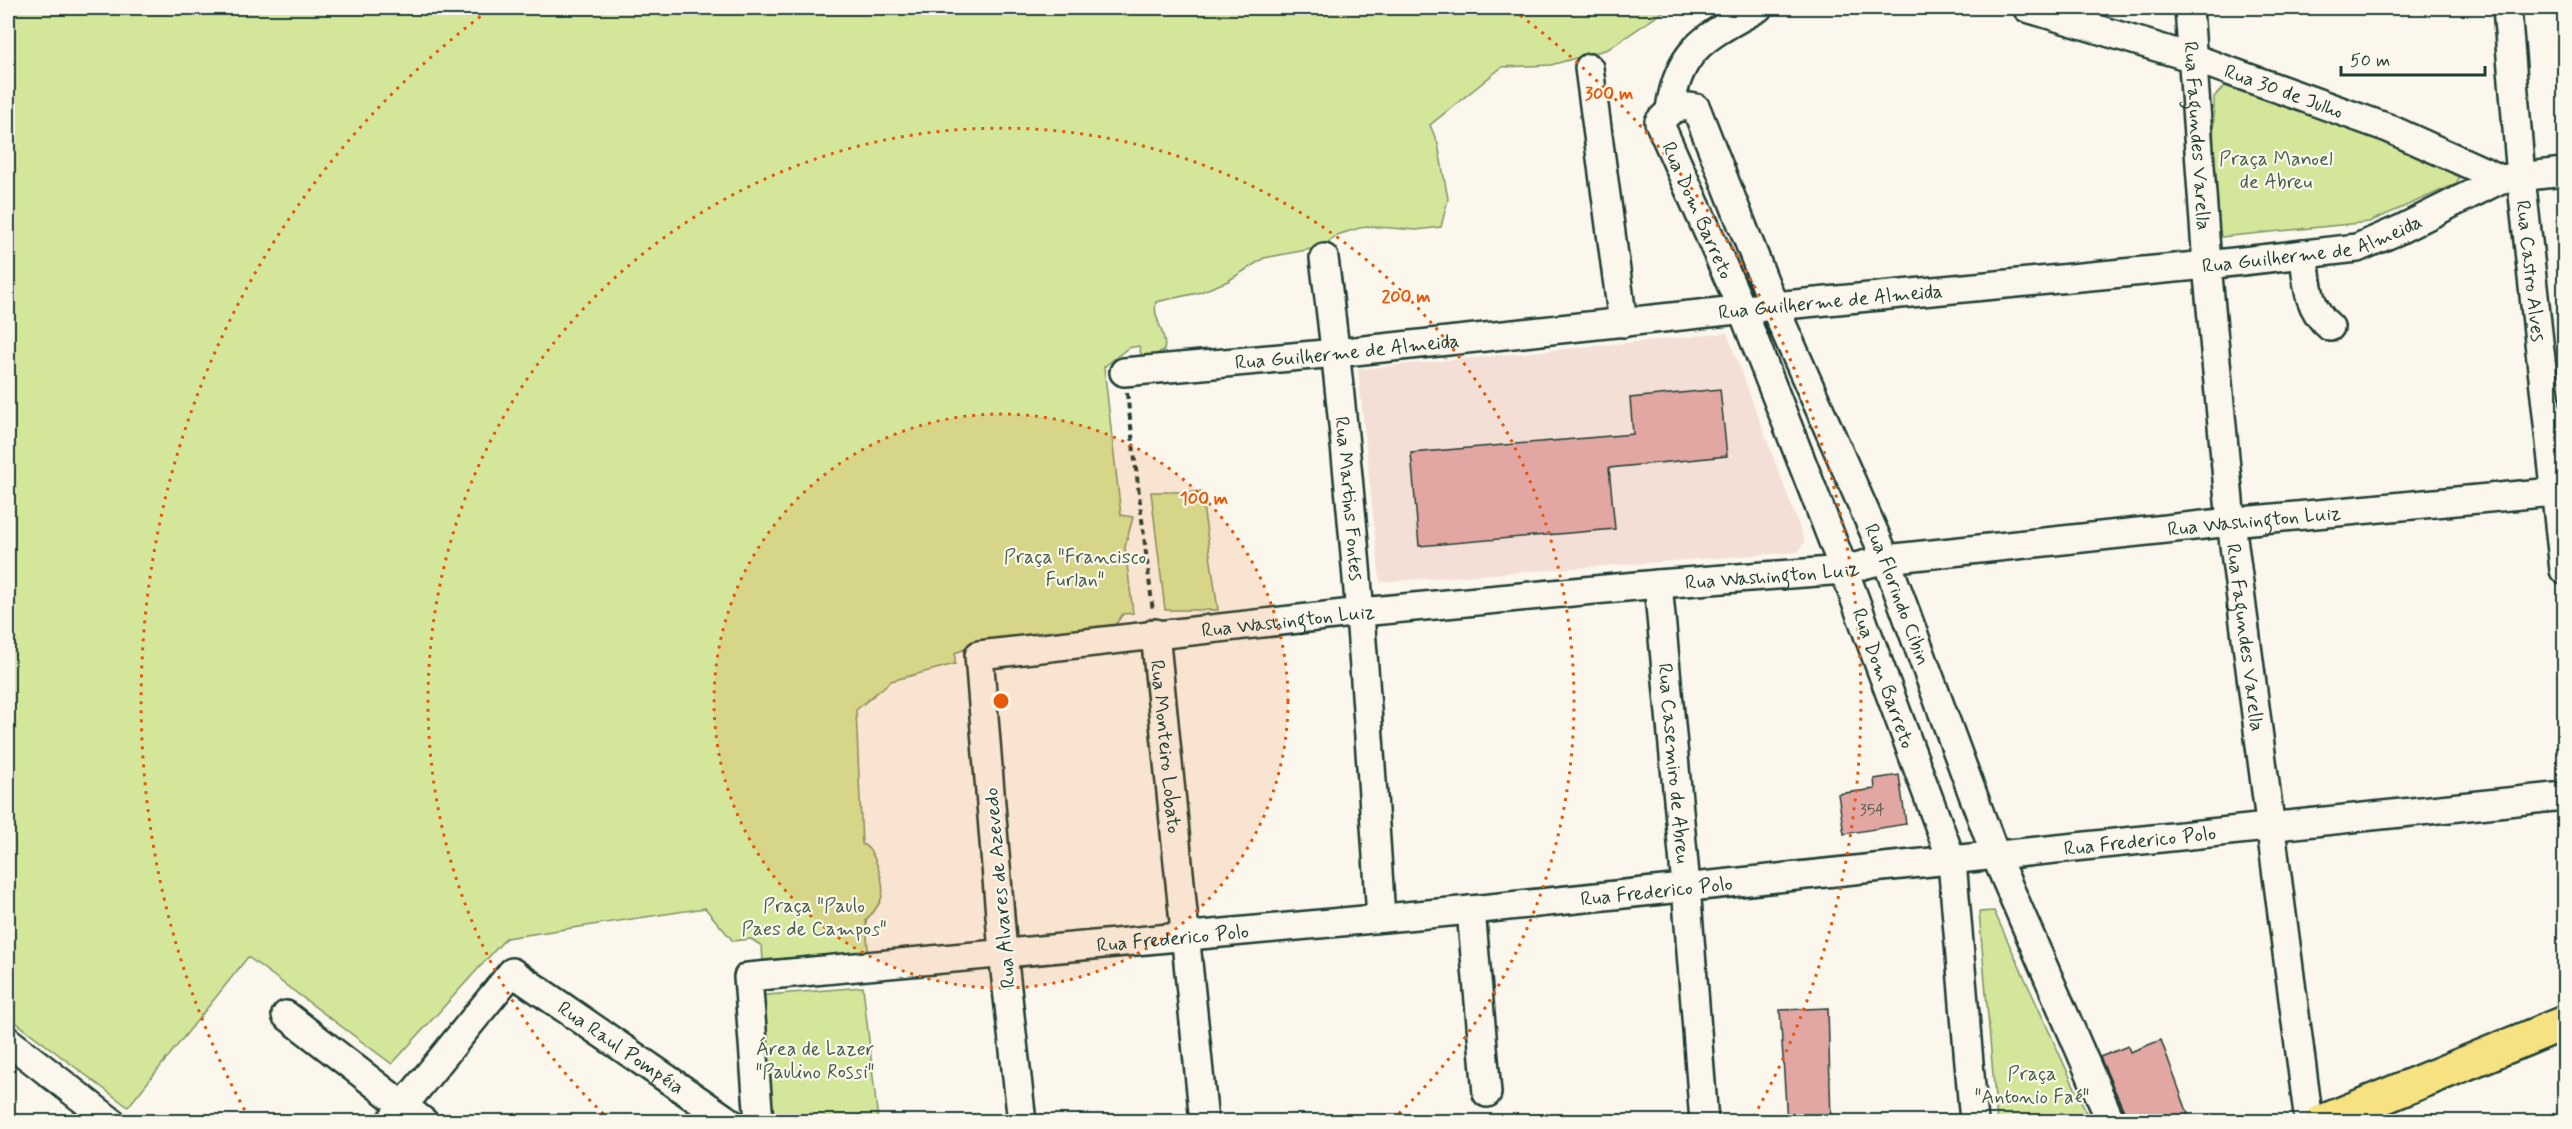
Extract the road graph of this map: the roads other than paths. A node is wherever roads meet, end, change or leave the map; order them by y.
1 (1758, 8) edge
2 (2027, 8) edge
3 (2189, 8) edge
4 (2507, 8) edge
5 (2193, 58) junction
6 (1589, 68) dead end
7 (1665, 115) junction
8 (2565, 172) edge
9 (2511, 178) junction
10 (2304, 254) junction
11 (1324, 258) dead end
12 (2207, 265) junction
13 (1774, 306) junction
14 (1742, 309) junction
15 (1623, 323) junction
16 (2330, 327) dead end
17 (1336, 353) junction
18 (1125, 372) road end
19 (2560, 492) edge
20 (2231, 522) junction
21 (1886, 559) junction
22 (1844, 570) junction
23 (2565, 570) edge
24 (1658, 584) junction
25 (1361, 612) junction
26 (1155, 633) junction
27 (979, 654) joint
28 (2565, 796) edge
29 (2271, 828) junction
30 (1996, 857) junction
31 (1952, 861) junction
32 (1686, 886) junction
33 (1471, 910) junction
34 (1381, 918) junction
35 (1187, 935) junction
36 (1003, 952) junction
37 (286, 1015) dead end
38 (2565, 1023) edge
39 (8, 1041) edge
40 (1487, 1093) dead end
41 (397, 1113) edge
42 (112, 1122) edge
43 (424, 1122) edge
44 (730, 1122) edge
45 (759, 1122) edge
46 (1022, 1122) edge
47 (1204, 1122) edge
48 (1704, 1122) edge
49 (1974, 1122) edge
50 (2112, 1122) edge
51 (2309, 1122) edge
52 (2322, 1122) edge

1 - 7 street
2 - 5 street, Rua 30 de Julho
3 - 5 street, Rua Fagundes Varella
4 - 9 street, Rua Castro Alves
5 - 9 street, Rua 30 de Julho
5 - 12 street, Rua Fagundes Varella
6 - 15 street
7 - 13 street, Rua Florindo Cibin
7 - 14 street, Rua Dom Barreto
8 - 9 street
9 - 10 street, Rua Guilherme de Almeida
9 - 19 street, Rua Castro Alves
10 - 12 street, Rua Guilherme de Almeida
10 - 16 street
11 - 17 street, Rua Martins Fontes
12 - 13 street, Rua Guilherme de Almeida
12 - 20 street, Rua Fagundes Varella
13 - 14 street, Rua Guilherme de Almeida
13 - 21 street, Rua Florindo Cibin
14 - 15 street, Rua Guilherme de Almeida
14 - 22 street, Rua Dom Barreto
15 - 17 street, Rua Guilherme de Almeida
17 - 18 street, Rua Guilherme de Almeida
17 - 25 street, Rua Martins Fontes
19 - 20 street, Rua Washington Luiz
19 - 23 street, Rua Castro Alves
20 - 21 street, Rua Washington Luiz
20 - 29 street, Rua Fagundes Varella
21 - 22 street, Rua Washington Luiz
21 - 30 street, Rua Florindo Cibin
22 - 24 street, Rua Washington Luiz
22 - 31 street, Rua Dom Barreto
24 - 25 street, Rua Washington Luiz
24 - 32 street, Rua Casemiro de Abreu
25 - 26 street, Rua Washington Luiz
25 - 34 street, Rua Martins Fontes
26 - 27 street, Rua Washington Luiz
26 - 35 street, Rua Monteiro Lobato
27 - 36 street, Rua Alvares de Azevedo
28 - 29 street, Rua Frederico Polo
29 - 30 street, Rua Frederico Polo
29 - 51 street, Rua Fagundes Varella
30 - 31 street, Rua Frederico Polo
30 - 50 street, Rua Florindo Cibin
31 - 32 street, Rua Frederico Polo
31 - 49 street, Rua Dom Barreto
32 - 33 street, Rua Frederico Polo
32 - 48 street, Rua Casemiro de Abreu
33 - 34 street, Rua Frederico Polo
33 - 40 street
34 - 35 street, Rua Frederico Polo
35 - 36 street, Rua Frederico Polo
35 - 47 street, Rua Monteiro Lobato
36 - 45 street, Rua Frederico Polo
36 - 46 street, Rua Alvares de Azevedo
37 - 41 street
38 - 52 main road
39 - 42 street
41 - 43 street
41 - 44 street, Rua Raul Pompéia

